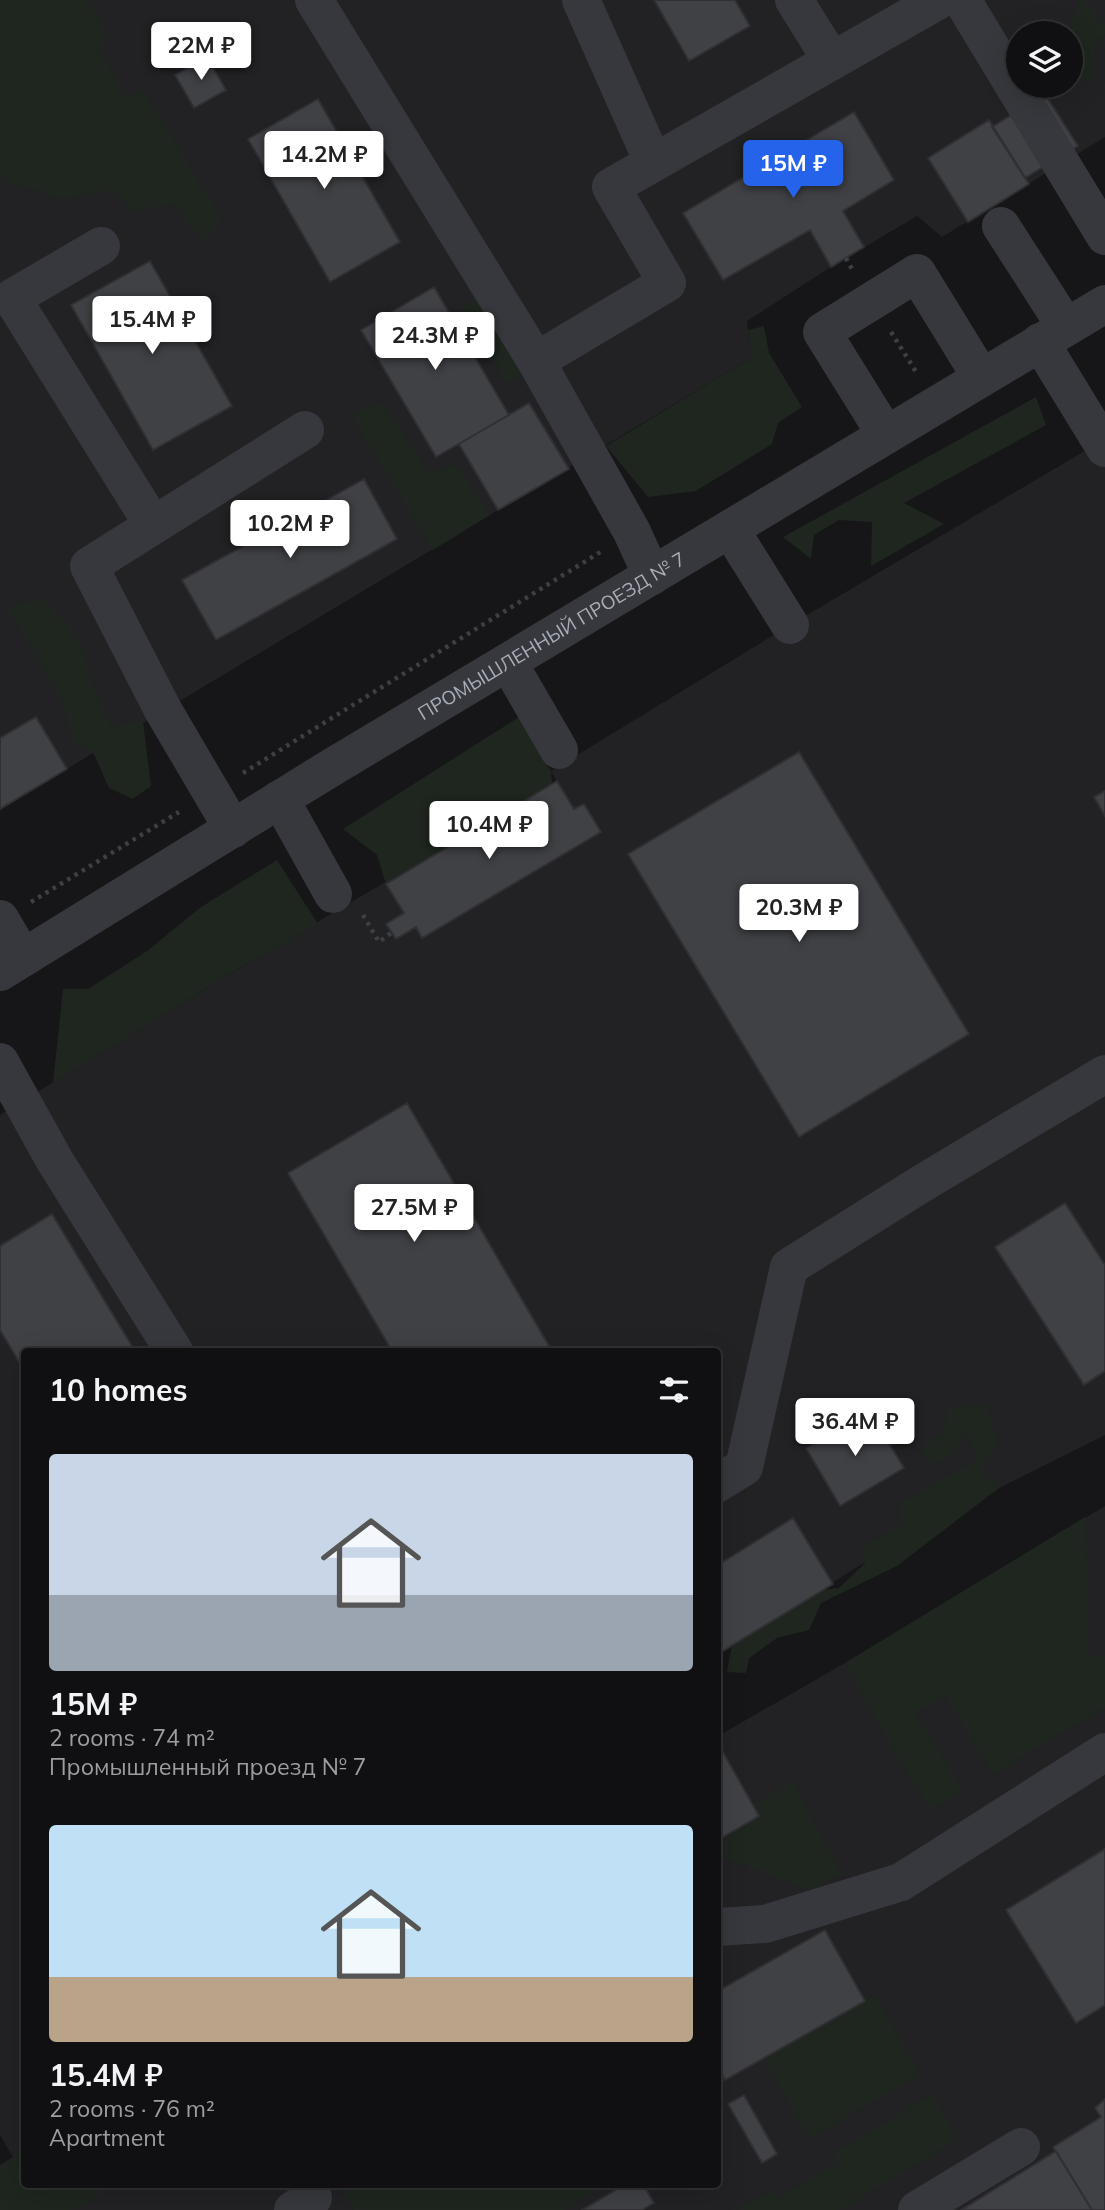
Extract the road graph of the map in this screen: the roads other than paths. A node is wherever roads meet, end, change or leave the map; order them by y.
1 (314, 0) edge
2 (581, 0) edge
3 (794, 0) edge
4 (939, 0) edge
5 (962, 0) edge
6 (832, 61) junction
7 (653, 162) junction
8 (1001, 226) dead end
9 (1105, 236) edge
10 (101, 246) dead end
11 (1105, 304) edge
12 (1053, 335) junction
13 (536, 361) junction
14 (981, 377) junction
15 (305, 429) dead end
16 (886, 435) junction
17 (1105, 448) edge
18 (153, 525) junction
19 (730, 529) junction
20 (652, 576) junction
21 (790, 625) dead end
22 (508, 662) junction
23 (559, 750) dead end
24 (281, 799) junction
25 (233, 829) junction
26 (333, 894) dead end
27 (0, 919) edge
28 (12, 965) edge
29 (0, 1062) edge
30 (1105, 1074) edge
31 (172, 1348) edge
32 (721, 1481) edge
33 (1105, 1752) edge
34 (721, 1927) edge
35 (1021, 2147) dead end
36 (917, 2210) edge

1 - 13 street
2 - 7 street
3 - 6 street
4 - 6 street
5 - 9 street
6 - 7 street
7 - 13 street
8 - 12 street
10 - 18 street
11 - 12 street, ПРОМЫШЛЕННЫЙ ПРОЕЗД № 7
12 - 14 street, ПРОМЫШЛЕННЫЙ ПРОЕЗД № 7
12 - 17 street
13 - 20 street
14 - 16 street, ПРОМЫШЛЕННЫЙ ПРОЕЗД № 7
14 - 16 street
15 - 18 street
16 - 19 street, ПРОМЫШЛЕННЫЙ ПРОЕЗД № 7
18 - 25 street
19 - 20 street, ПРОМЫШЛЕННЫЙ ПРОЕЗД № 7
19 - 21 street
20 - 22 street, ПРОМЫШЛЕННЫЙ ПРОЕЗД № 7
22 - 23 street
22 - 24 street, ПРОМЫШЛЕННЫЙ ПРОЕЗД № 7
24 - 25 street, ПРОМЫШЛЕННЫЙ ПРОЕЗД № 7
24 - 26 street
25 - 28 street, ПРОМЫШЛЕННЫЙ ПРОЕЗД № 7
27 - 28 street
29 - 31 street
30 - 32 street
33 - 34 street
35 - 36 street

